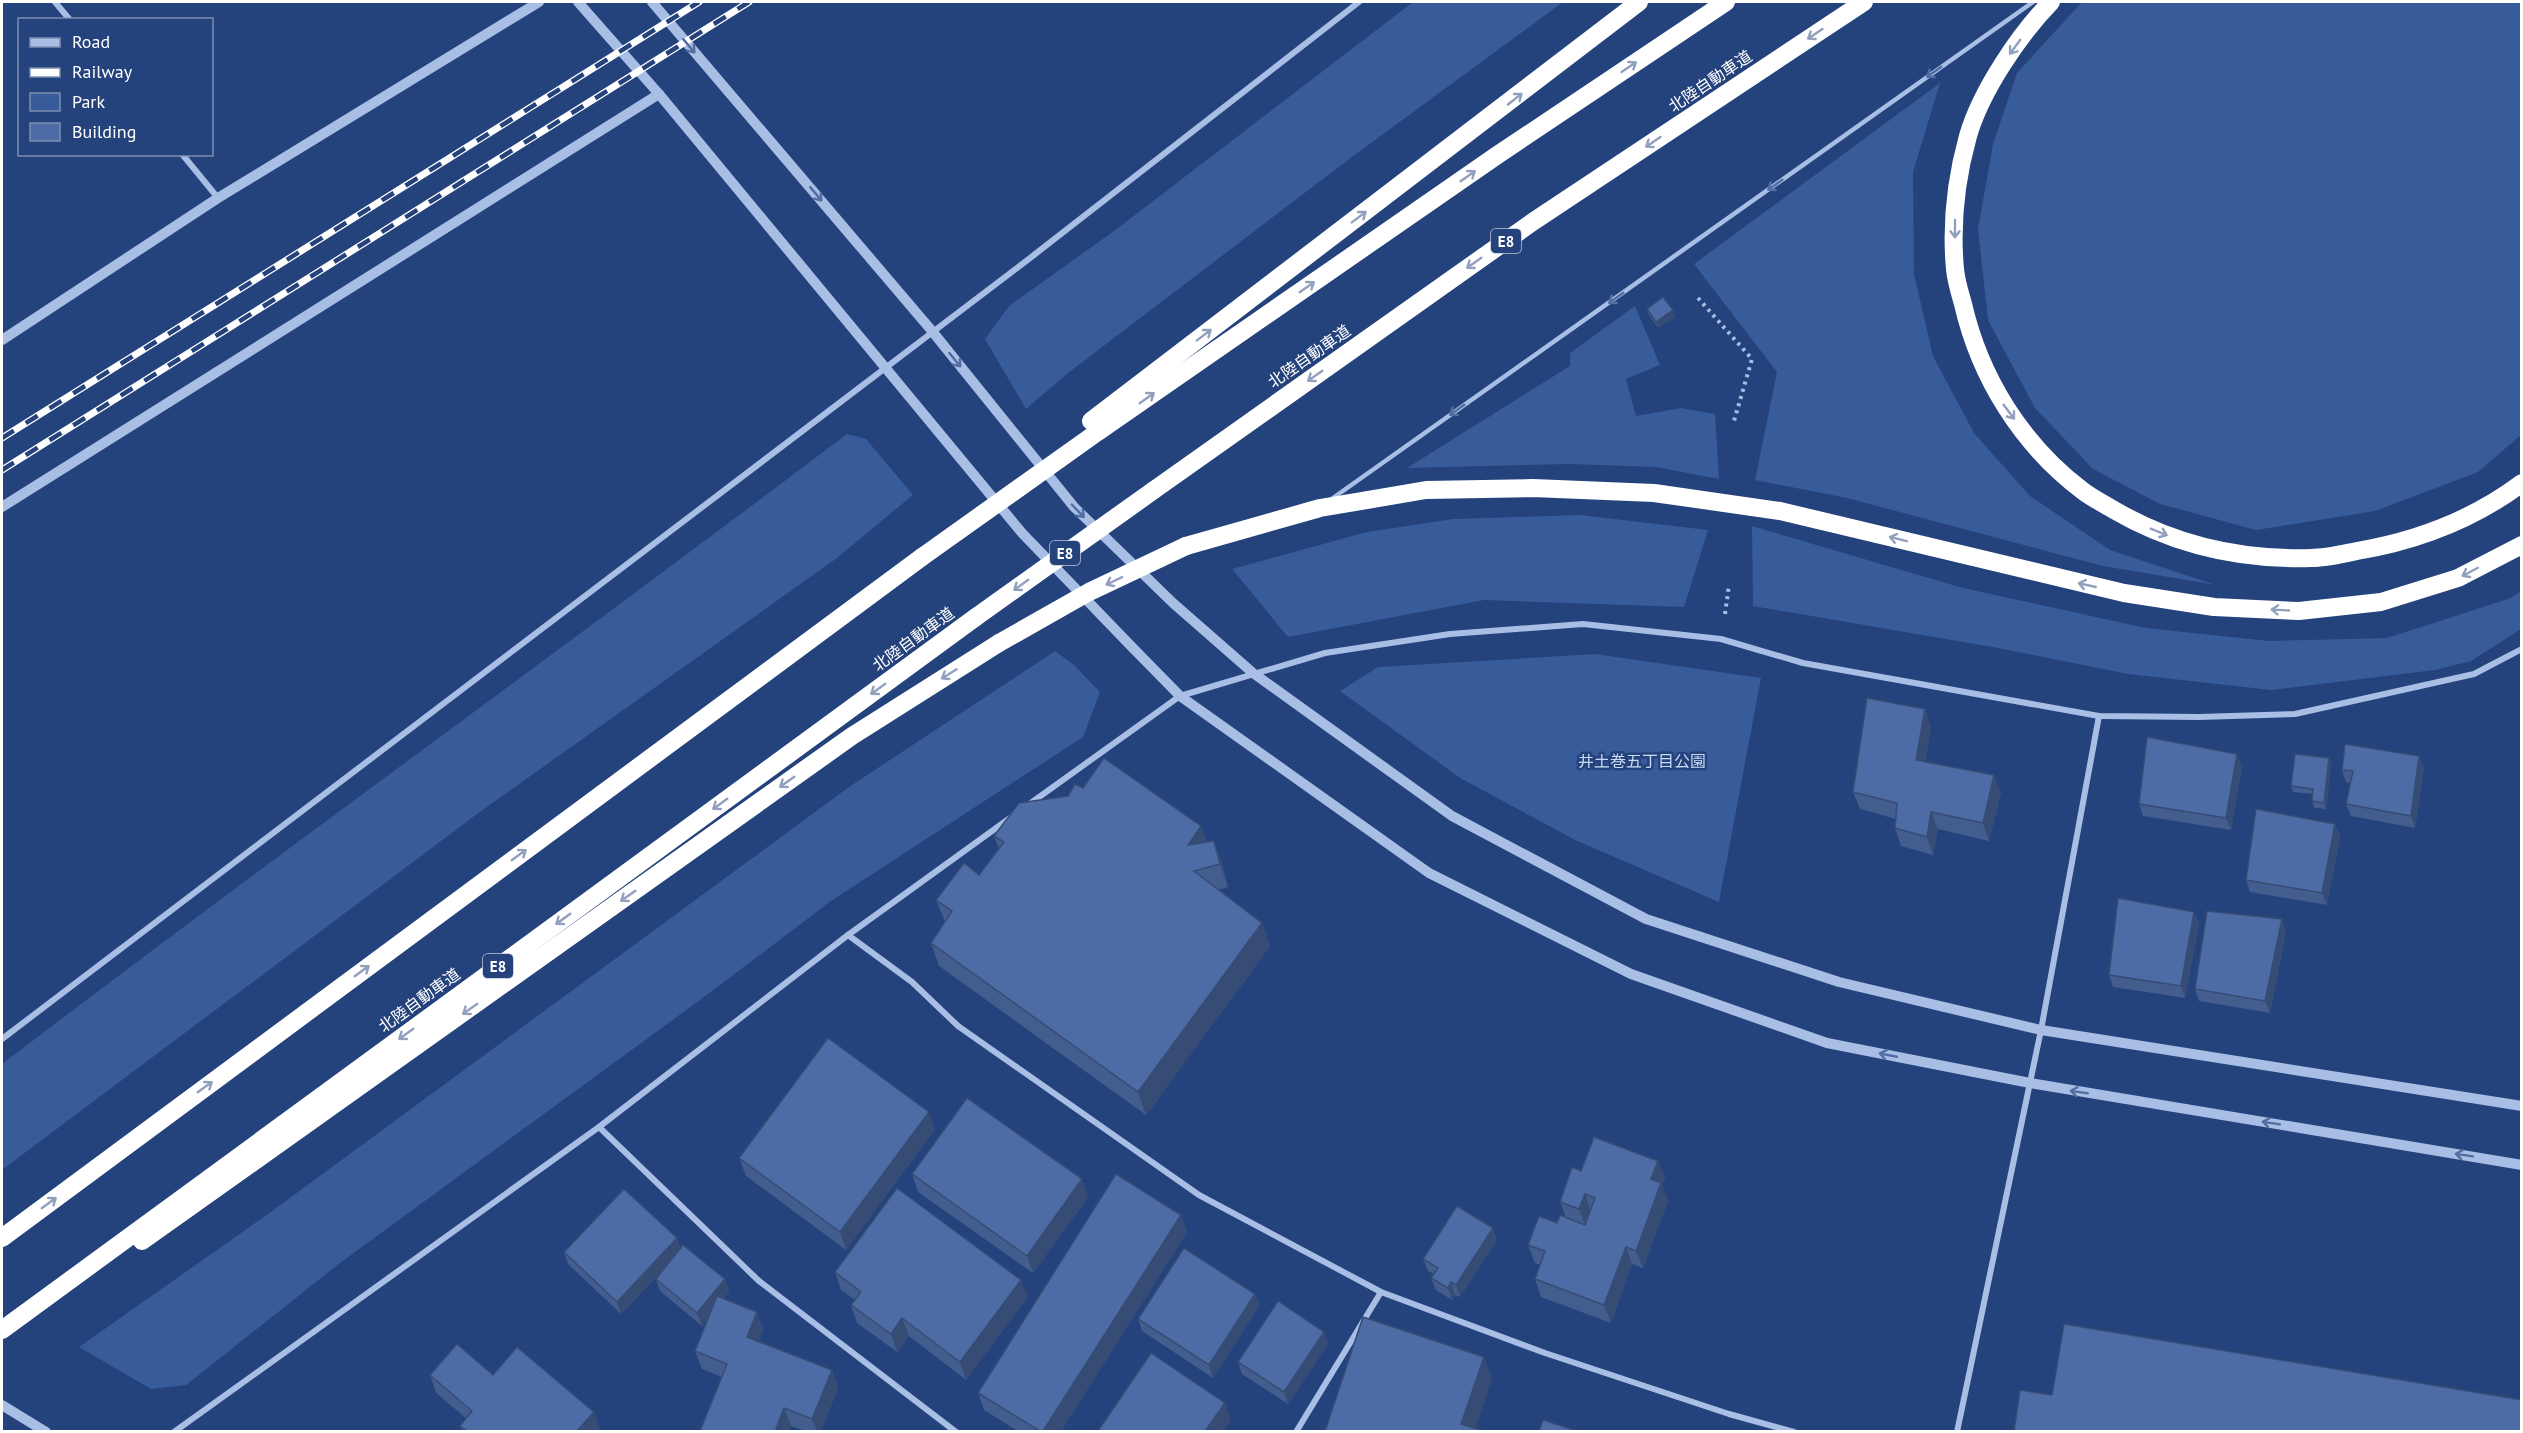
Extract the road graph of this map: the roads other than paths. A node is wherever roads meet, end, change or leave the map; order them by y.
1 (55, 2) edge
2 (539, 2) edge
3 (579, 2) edge
4 (652, 2) edge
5 (1359, 2) edge
6 (1639, 2) edge
7 (1726, 2) edge
8 (1864, 2) edge
9 (2033, 2) edge
10 (2051, 2) edge
11 (68, 18) edge
12 (659, 94) junction
13 (184, 156) edge
14 (218, 198) junction
15 (932, 331) junction
16 (2, 340) edge
17 (883, 367) junction
18 (1095, 426) junction
19 (2522, 483) edge
20 (2, 507) edge
21 (1320, 508) junction
22 (2522, 545) edge
23 (2522, 649) edge
24 (1253, 673) junction
25 (1180, 696) junction
26 (2099, 716) junction
27 (848, 935) junction
28 (2041, 1030) junction
29 (2, 1039) edge
30 (2030, 1083) junction
31 (2522, 1106) edge
32 (599, 1127) junction
33 (2522, 1165) edge
34 (2, 1238) edge
35 (1380, 1292) junction
36 (21, 1316) junction
37 (2, 1330) edge
38 (2, 1406) edge
39 (46, 1431) edge
40 (174, 1431) edge
41 (956, 1431) edge
42 (1296, 1431) edge
43 (1794, 1431) edge
44 (1956, 1431) edge

1 - 11 street
2 - 14 street
3 - 12 street
4 -> 15 street
5 - 15 street
18 -> 6 highway
18 -> 7 highway
8 -> 36 highway, 北陸自動車道 / E8, bridge
9 -> 21 lane
10 -> 19 highway
12 - 17 street
12 - 20 street
13 - 14 street
14 - 16 street
15 - 17 street
15 -> 24 street
17 - 25 street
17 - 29 street
34 -> 18 highway, bridge
22 -> 21 highway
21 -> 36 highway, bridge
23 - 26 street
24 - 25 street
24 - 26 street
24 - 28 street
25 - 27 street
30 -> 25 street
26 - 28 street
27 - 32 street
27 - 35 street
28 - 30 street
28 - 31 street
33 -> 30 street
30 - 44 street
32 - 40 street
32 - 41 street
35 - 42 street
35 - 43 street
36 - 37 highway, 北陸自動車道 / E8
38 - 39 street

